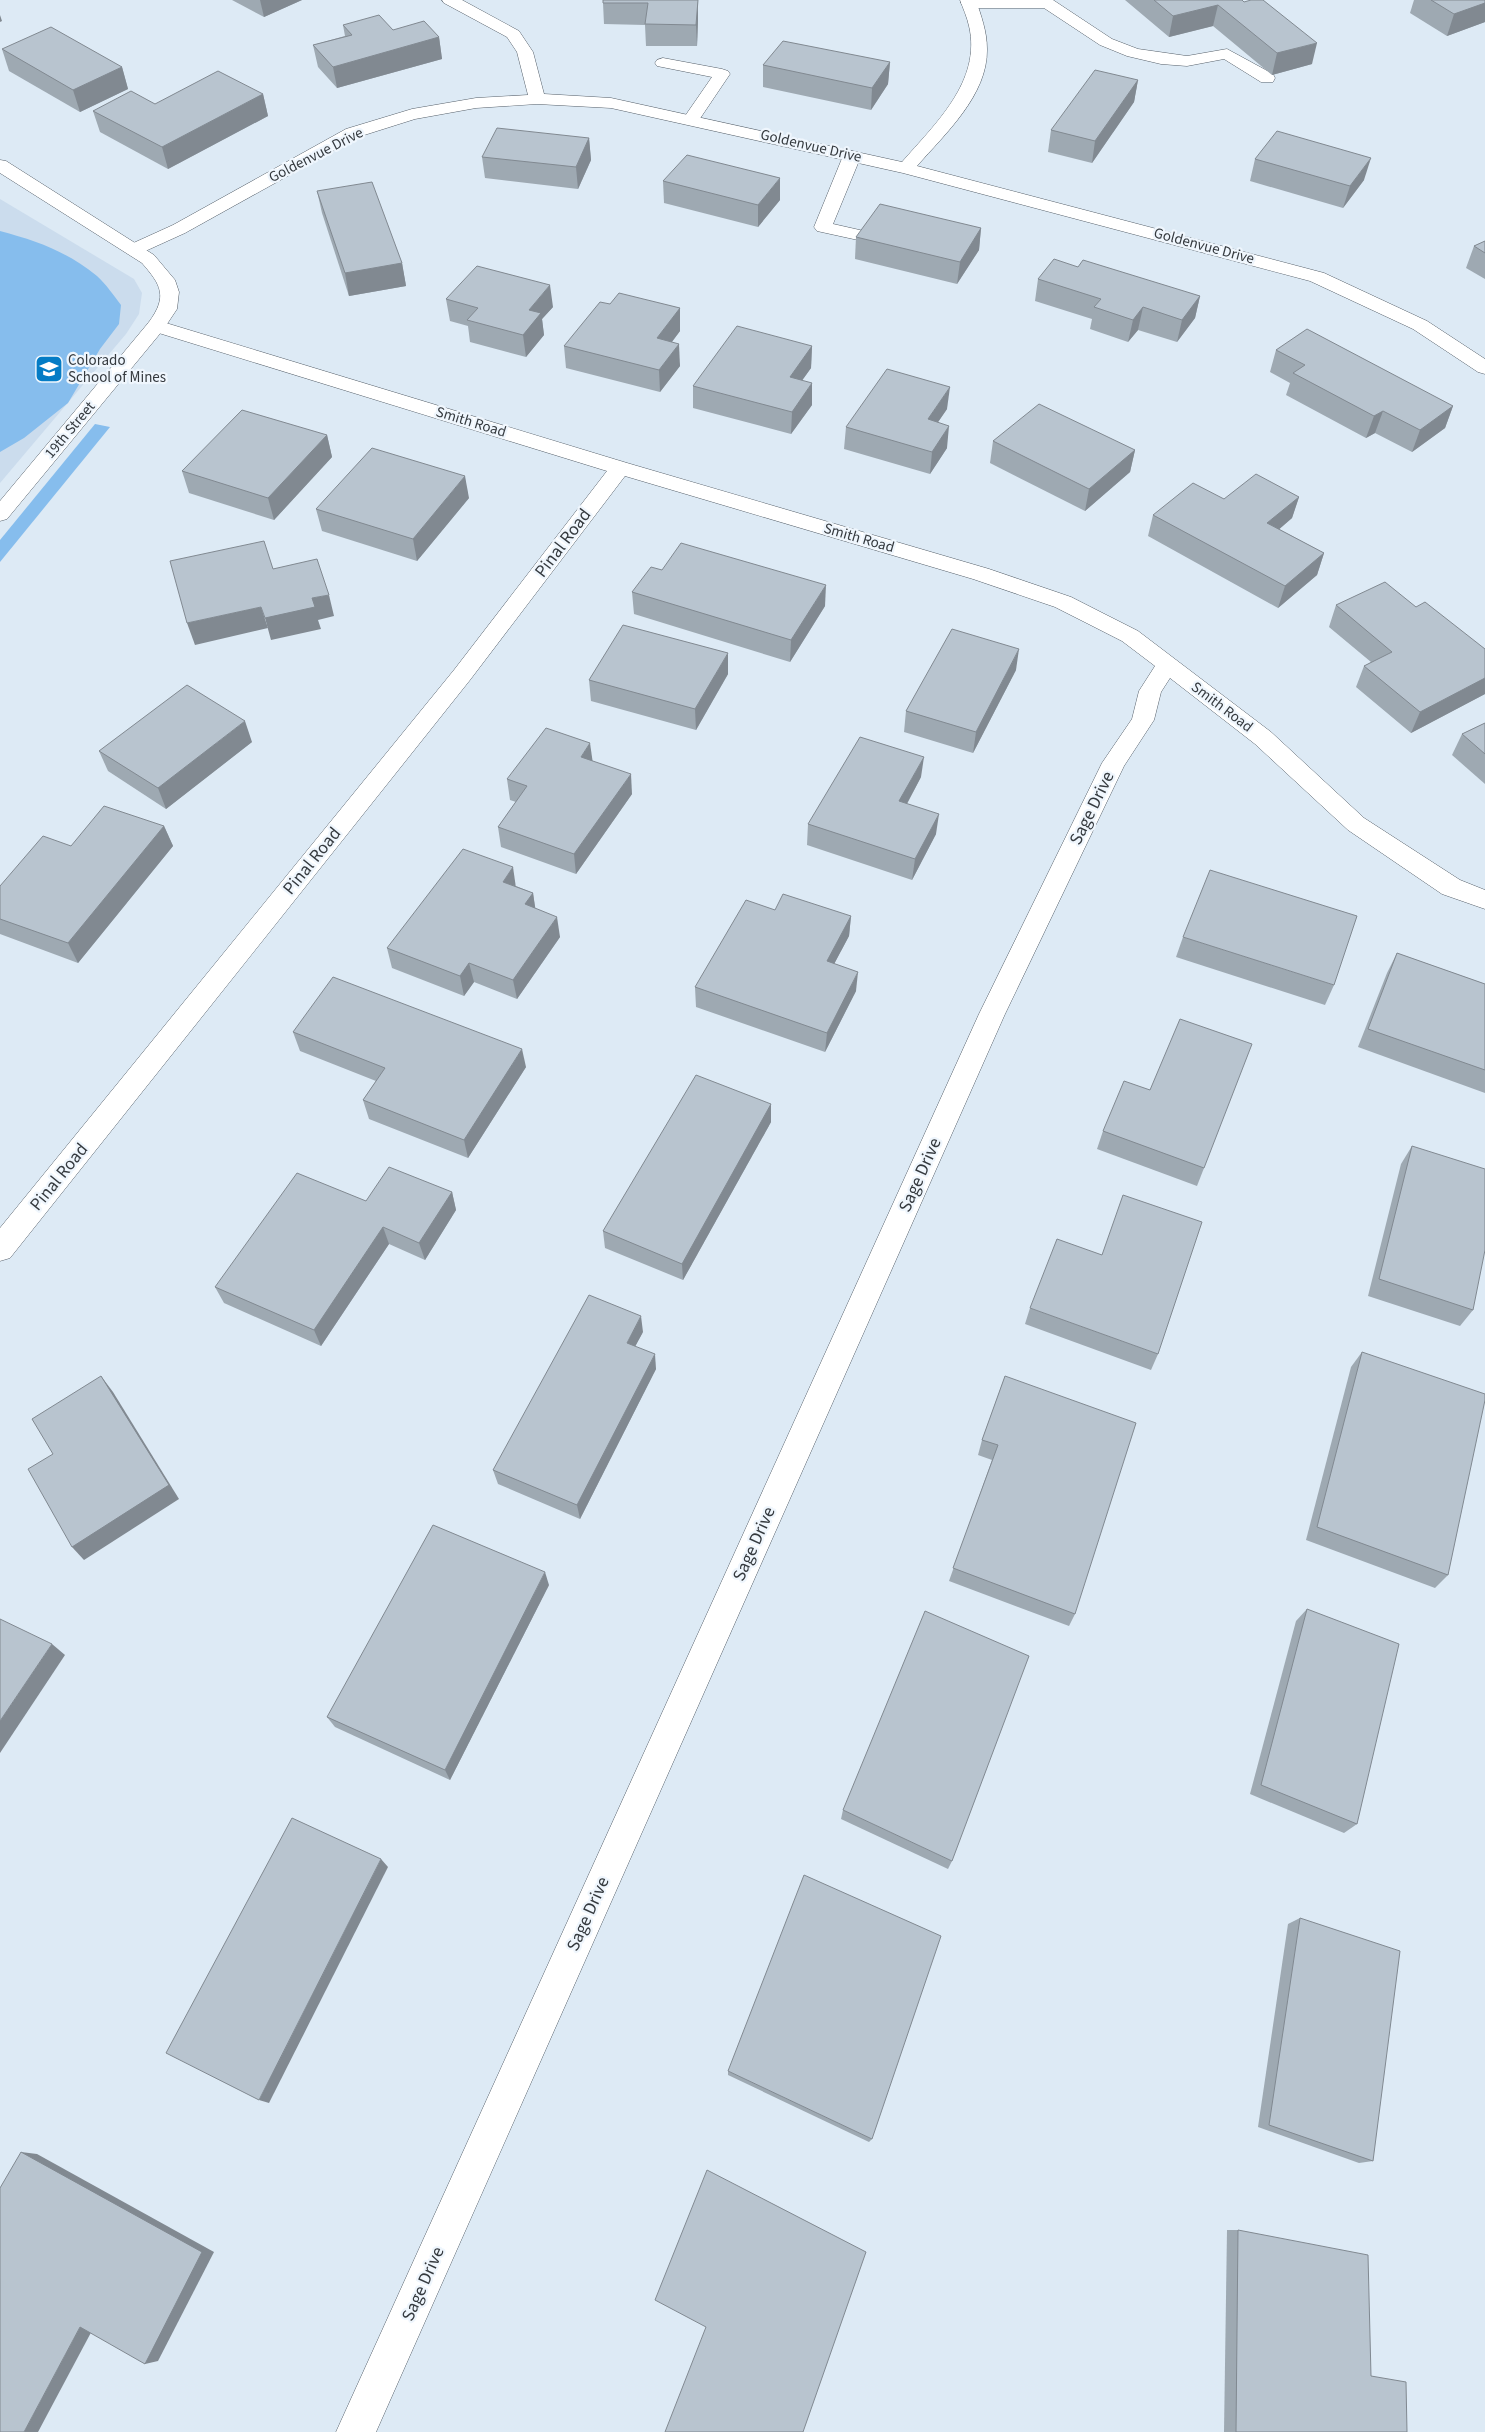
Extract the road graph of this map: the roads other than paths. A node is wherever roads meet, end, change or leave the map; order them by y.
1 (450, 0) edge
2 (968, 1) edge
3 (663, 63) dead end
4 (1267, 78) dead end
5 (537, 99) junction
6 (691, 119) junction
7 (852, 156) junction
8 (0, 165) edge
9 (906, 168) junction
10 (858, 235) edge
11 (135, 249) junction
12 (156, 326) junction
13 (1485, 368) edge
14 (620, 468) junction
15 (0, 514) edge
16 (1167, 666) junction
17 (1485, 900) edge
18 (0, 1250) edge
19 (356, 2432) edge

1 - 5 street
2 - 4 street
2 - 9 street
3 - 6 street
5 - 6 street, Goldenvue Drive
5 - 11 street, Goldenvue Drive
6 - 7 street, Goldenvue Drive
7 - 9 street, Goldenvue Drive
7 - 10 street
8 - 11 street, 19th Street
9 - 13 street, Goldenvue Drive
11 - 12 street, 19th Street
12 - 14 street, Smith Road
12 - 15 street, 19th Street
14 - 16 street, Smith Road
14 - 18 street, Pinal Road
16 - 17 street, Smith Road
16 - 19 street, Sage Drive

